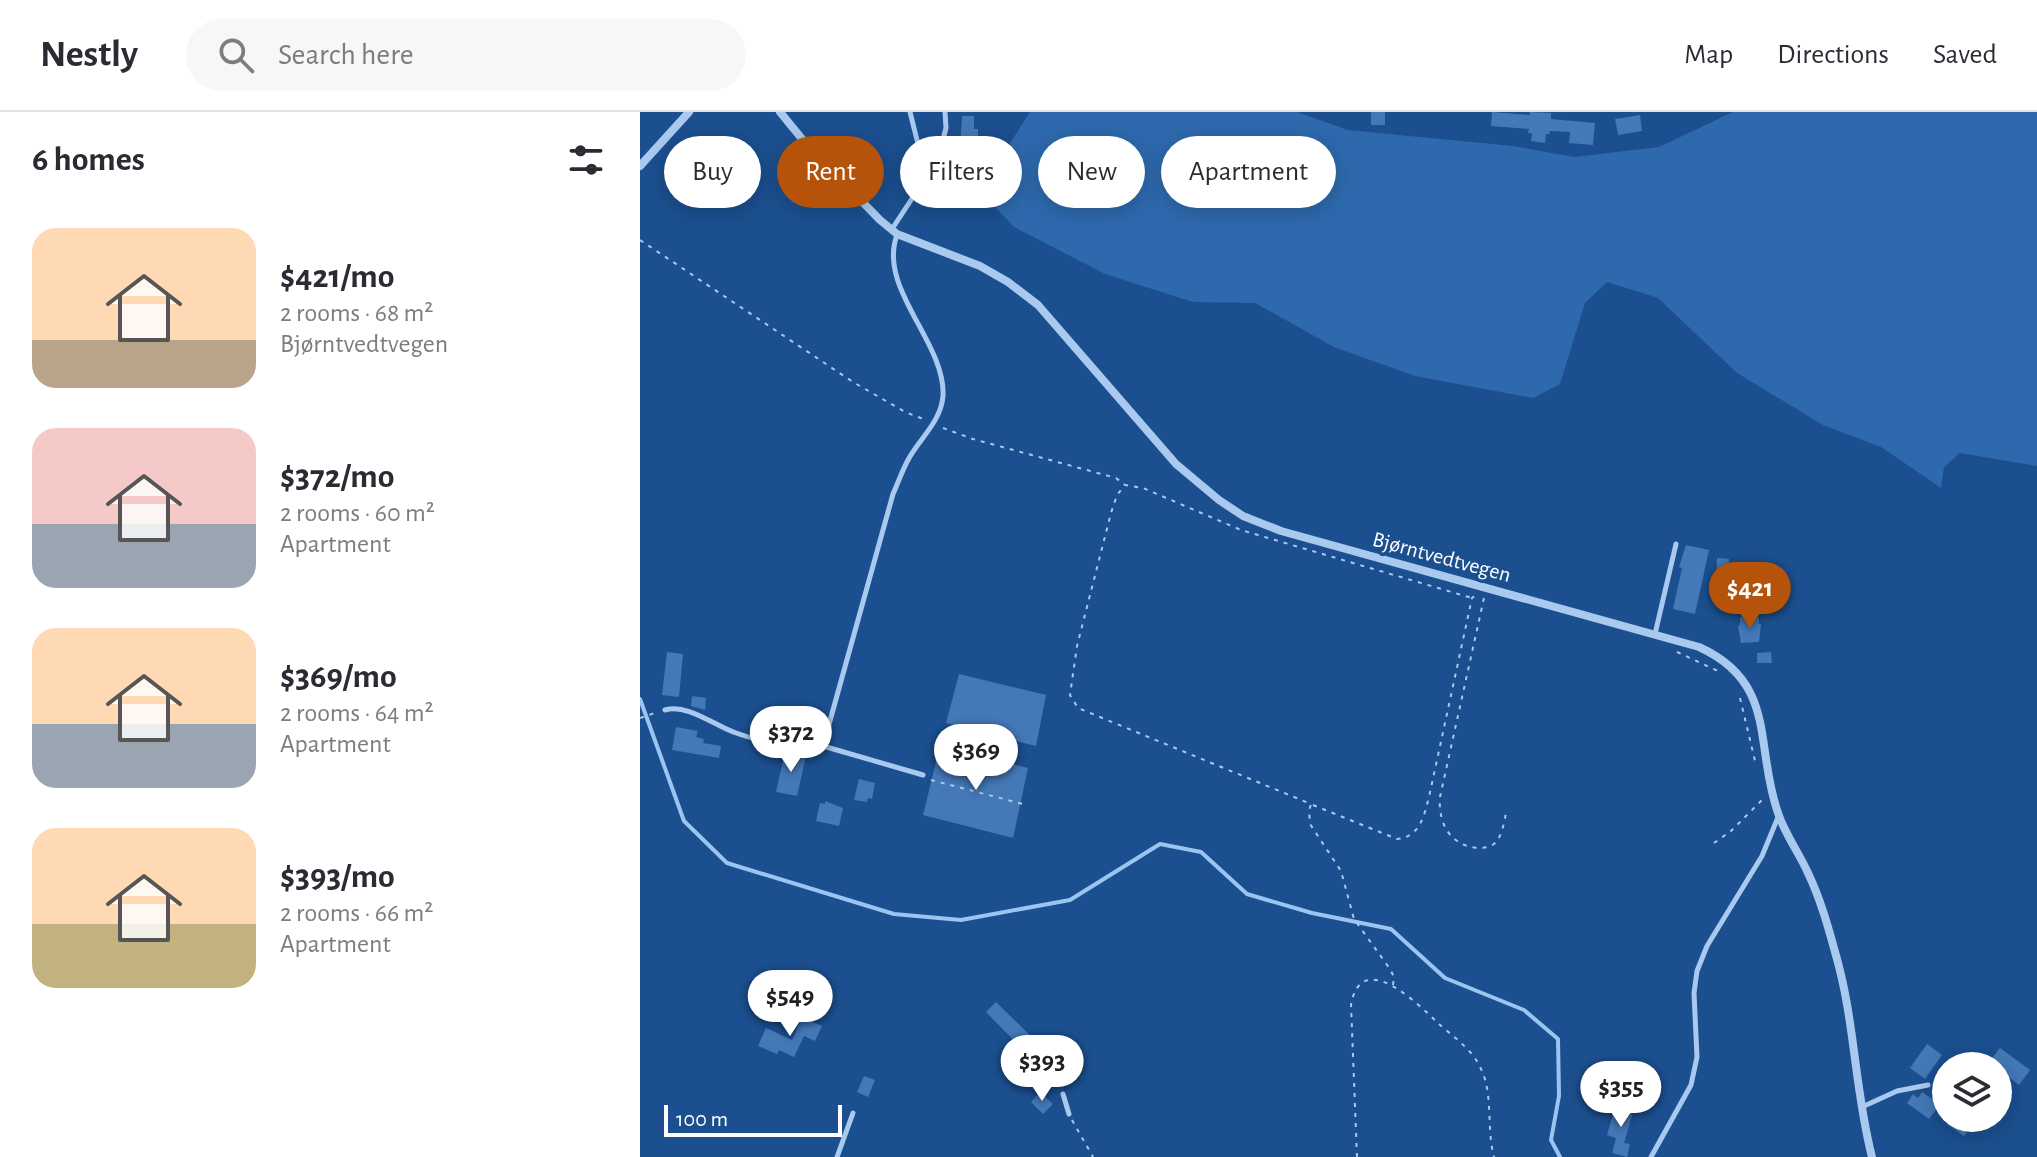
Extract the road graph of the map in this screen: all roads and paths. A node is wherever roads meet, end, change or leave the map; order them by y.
1 (689, 112) edge
2 (780, 112) edge
3 (910, 112) edge
4 (945, 112) edge
5 (916, 136) edge
6 (944, 136) edge
7 (640, 166) edge
8 (907, 208) edge
9 (894, 232) junction
10 (640, 240) edge
11 (934, 423) junction
12 (1125, 485) junction
13 (1676, 544) dead end
14 (1487, 587) junction
15 (1472, 598) junction
16 (1655, 634) junction
17 (1671, 650) dead end
18 (1722, 673) dead end
19 (1737, 693) dead end
20 (665, 710) joint
21 (640, 718) edge
22 (823, 746) junction
23 (1758, 772) dead end
24 (923, 775) joint
25 (1773, 793) junction
26 (1311, 804) junction
27 (1027, 805) dead end
28 (1506, 813) dead end
29 (1779, 815) junction
30 (1714, 843) dead end
31 (1393, 985) junction
32 (1928, 1085) dead end
33 (1063, 1094) dead end
34 (1861, 1107) junction
35 (853, 1113) dead end
36 (1069, 1114) joint
37 (837, 1157) edge
38 (1093, 1157) edge
39 (1357, 1157) edge
40 (1494, 1157) edge
41 (1651, 1157) edge
42 (1872, 1157) edge

1 - 7 street
2 - 9 street, Bjørntvedtvegen
3 - 5 lane
4 - 6 lane
8 - 9 lane
9 - 11 lane
9 - 14 street, Bjørntvedtvegen
10 - 11 path
11 - 12 path
11 - 22 lane
12 - 15 path
12 - 26 path
13 - 16 lane
14 - 15 path
14 - 16 street, Bjørntvedtvegen
14 - 28 path
15 - 26 path
16 - 25 street, Bjørntvedtvegen
17 - 18 path
19 - 23 path
20 - 21 path
20 - 22 lane
22 - 24 lane
24 - 27 path
25 - 29 street, Bjørntvedtvegen
25 - 30 path
26 - 31 path
29 - 34 street, Bjørntvedtvegen
29 - 41 lane
31 - 39 path
31 - 40 path
32 - 34 lane
33 - 36 lane
34 - 42 street, Bjørntvedtvegen
35 - 37 lane
36 - 38 path

